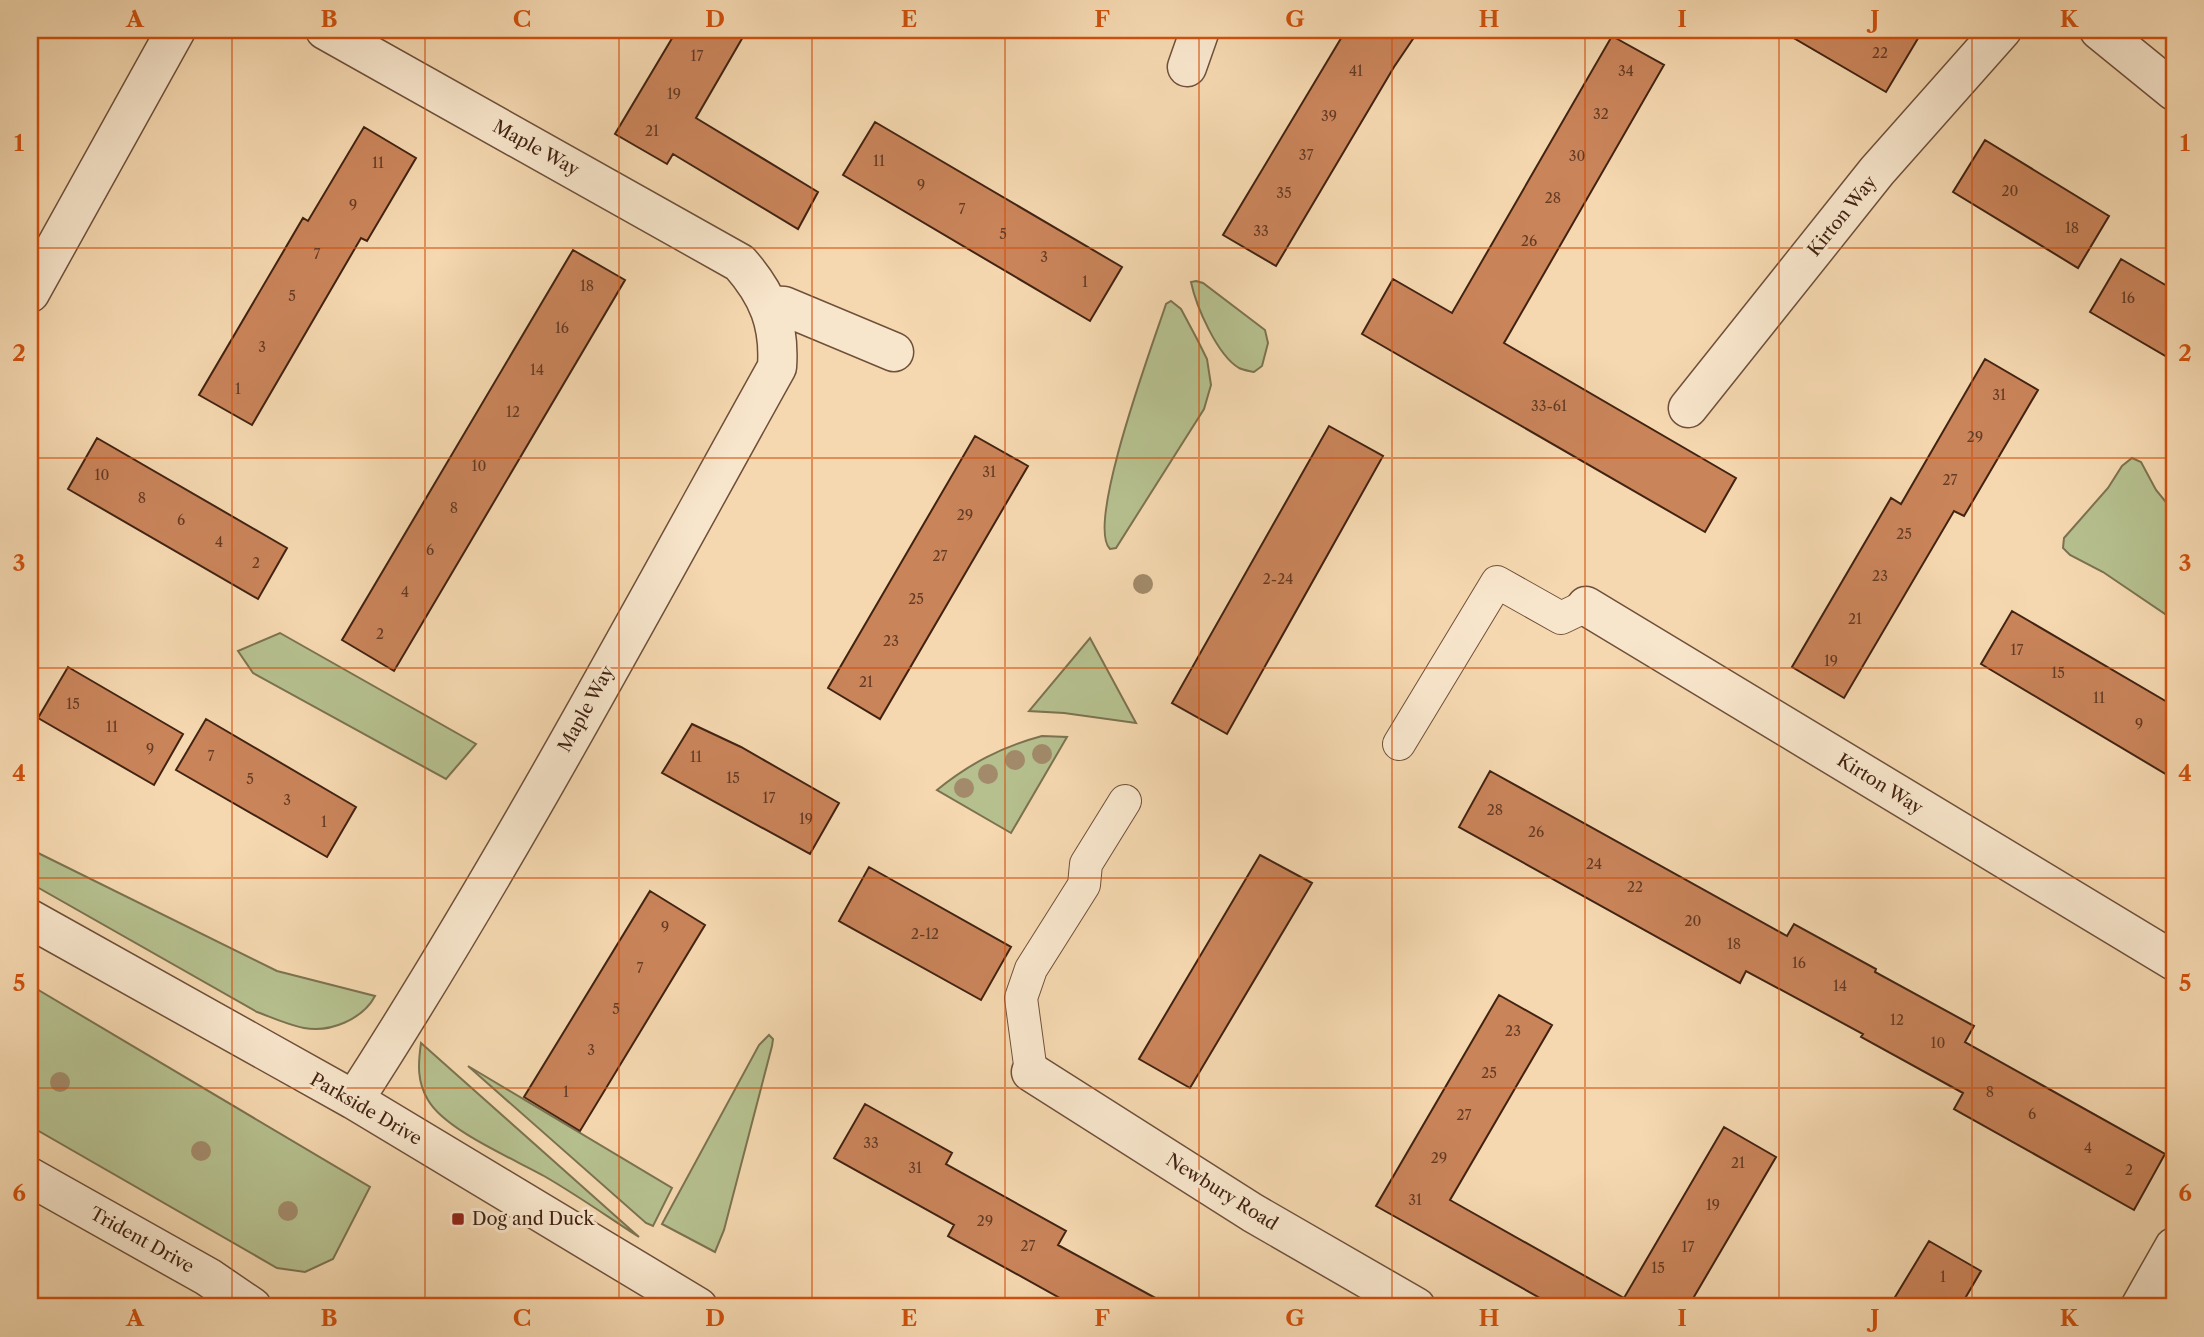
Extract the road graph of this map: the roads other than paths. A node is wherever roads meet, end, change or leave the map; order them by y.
1 (176, 30) edge
2 (325, 30) edge
3 (1200, 30) edge
4 (2002, 30) edge
5 (2099, 30) edge
6 (1187, 67) dead end
7 (2174, 91) edge
8 (30, 293) edge
9 (768, 305) junction
10 (894, 352) dead end
11 (1688, 408) dead end
12 (1586, 606) joint
13 (1399, 744) dead end
14 (1125, 801) dead end
15 (30, 919) edge
16 (2174, 961) edge
17 (1031, 1072) joint
18 (354, 1100) junction
19 (30, 1177) edge
20 (2174, 1247) edge
21 (252, 1307) edge
22 (698, 1307) edge
23 (1416, 1307) edge
24 (2140, 1307) edge

1 - 8 street
2 - 9 street, Maple Way
3 - 6 street
4 - 11 street, Kirton Way
5 - 7 street
9 - 10 street
9 - 18 street, Maple Way
12 - 13 lane
12 - 16 street, Kirton Way
14 - 17 lane
15 - 18 street, Parkside Drive
17 - 23 street, Newbury Road
18 - 22 street, Parkside Drive
19 - 21 street, Trident Drive
20 - 24 street

